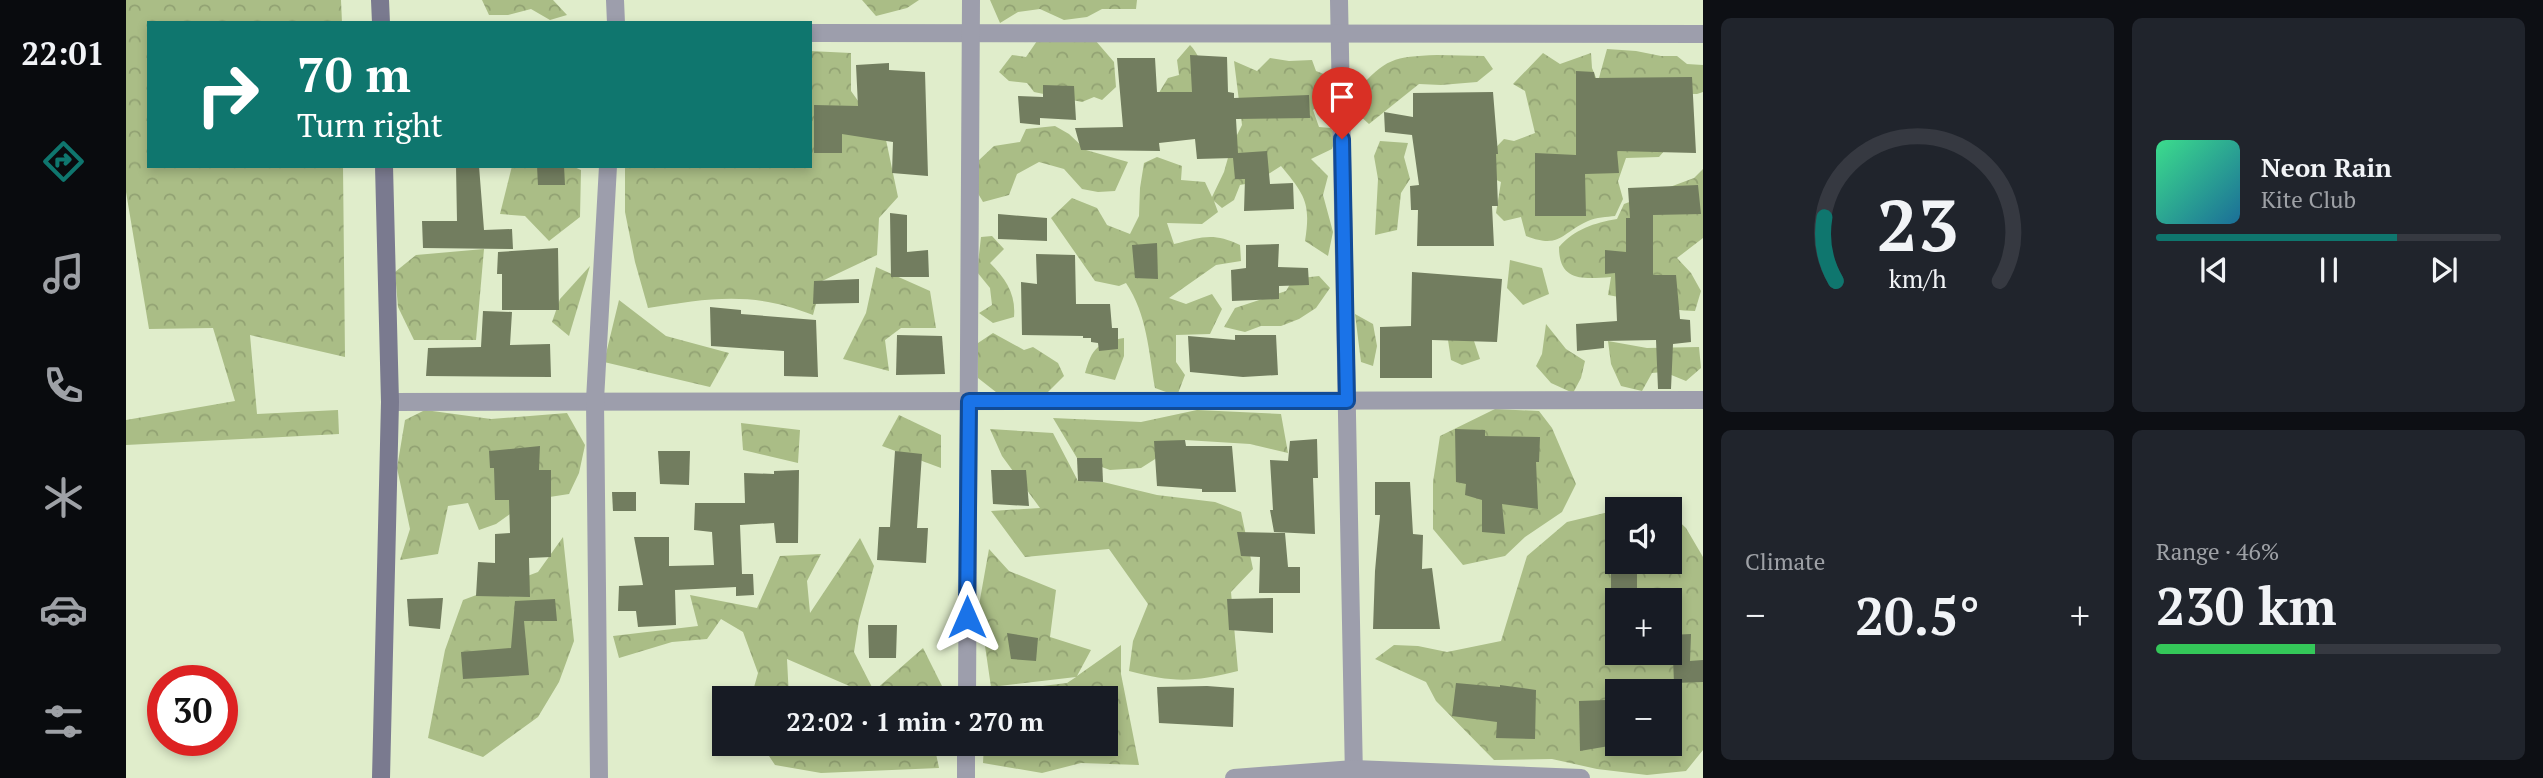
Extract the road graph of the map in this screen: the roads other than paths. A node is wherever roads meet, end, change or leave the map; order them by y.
1 (380, 0) edge
2 (615, 0) edge
3 (971, 0) edge
4 (1339, 0) edge
5 (381, 21) edge
6 (616, 21) edge
7 (812, 33) edge
8 (971, 33) junction
9 (1339, 34) junction
10 (1703, 34) edge
11 (384, 168) edge
12 (608, 168) edge
13 (595, 400) junction
14 (1703, 400) edge
15 (969, 401) junction
16 (1347, 401) junction
17 (390, 402) junction
18 (967, 686) edge
19 (966, 756) edge
20 (1354, 774) edge
21 (381, 778) edge
22 (599, 778) edge
23 (966, 778) edge
24 (1234, 778) edge
25 (1581, 778) edge

1 - 5 street
2 - 6 street
3 - 8 street
4 - 9 street
7 - 8 street
8 - 9 street
8 - 15 street
9 - 10 street
9 - 16 street
11 - 17 street
12 - 13 street
13 - 15 street
13 - 17 street
13 - 22 street
14 - 16 street
15 - 16 street
15 - 18 street
16 - 20 street
17 - 21 street
19 - 23 street
20 - 24 street
20 - 25 street

